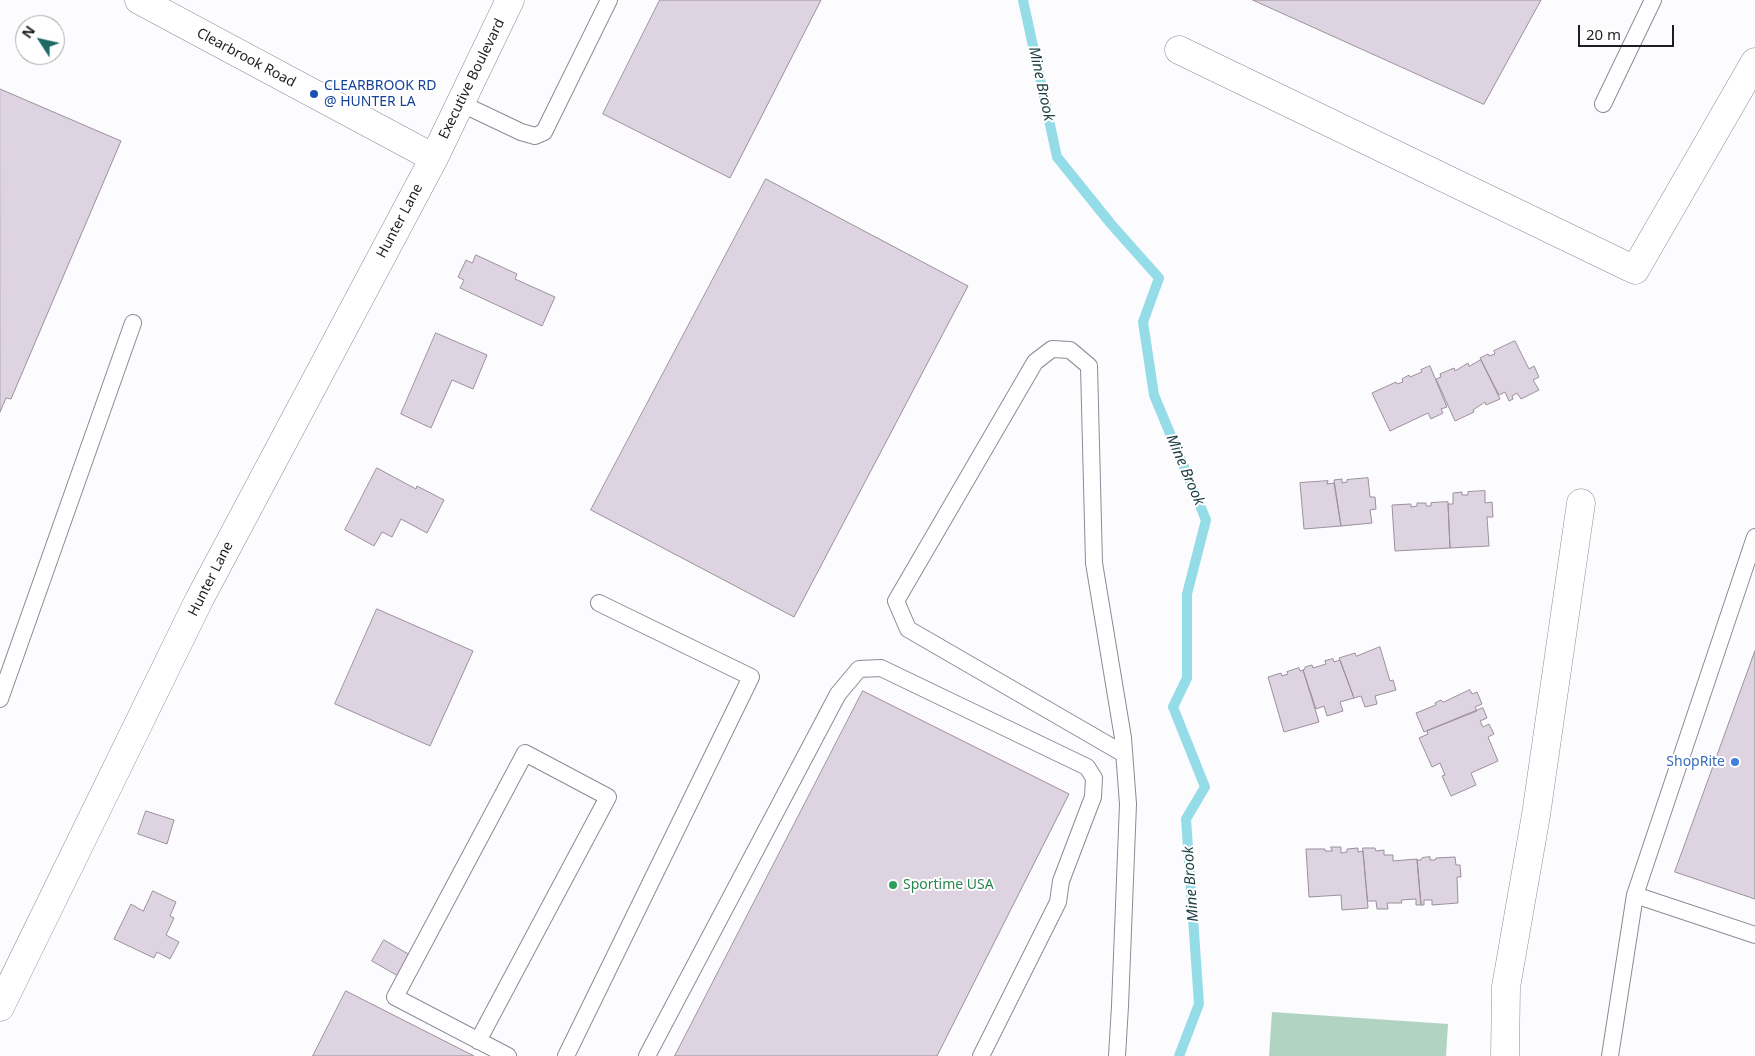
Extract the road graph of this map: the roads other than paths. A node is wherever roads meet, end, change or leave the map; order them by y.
1 (139, 0) edge
2 (510, 0) edge
3 (609, 0) edge
4 (1653, 0) edge
5 (1179, 50) dead end
6 (1755, 62) edge
7 (460, 103) junction
8 (1603, 104) dead end
9 (434, 158) junction
10 (133, 323) dead end
11 (1581, 503) dead end
12 (1755, 537) edge
13 (599, 602) dead end
14 (0, 699) edge
15 (1124, 754) junction
16 (1635, 895) junction
17 (1755, 935) edge
18 (0, 1007) edge
19 (478, 1041) junction
20 (508, 1056) edge
21 (566, 1056) edge
22 (648, 1056) edge
23 (981, 1056) edge
24 (1116, 1056) edge
25 (1505, 1056) edge
26 (1610, 1056) edge

1 - 9 street, Clearbrook Road
2 - 7 street, Executive Boulevard
3 - 7 lane
4 - 8 lane
5 - 6 street
7 - 9 street, Executive Boulevard
9 - 18 street, Hunter Lane
10 - 14 lane
11 - 25 street
12 - 16 lane
13 - 21 lane
15 - 15 lane
15 - 24 lane
16 - 17 lane
16 - 26 lane
19 - 19 lane
19 - 20 lane
22 - 23 lane

